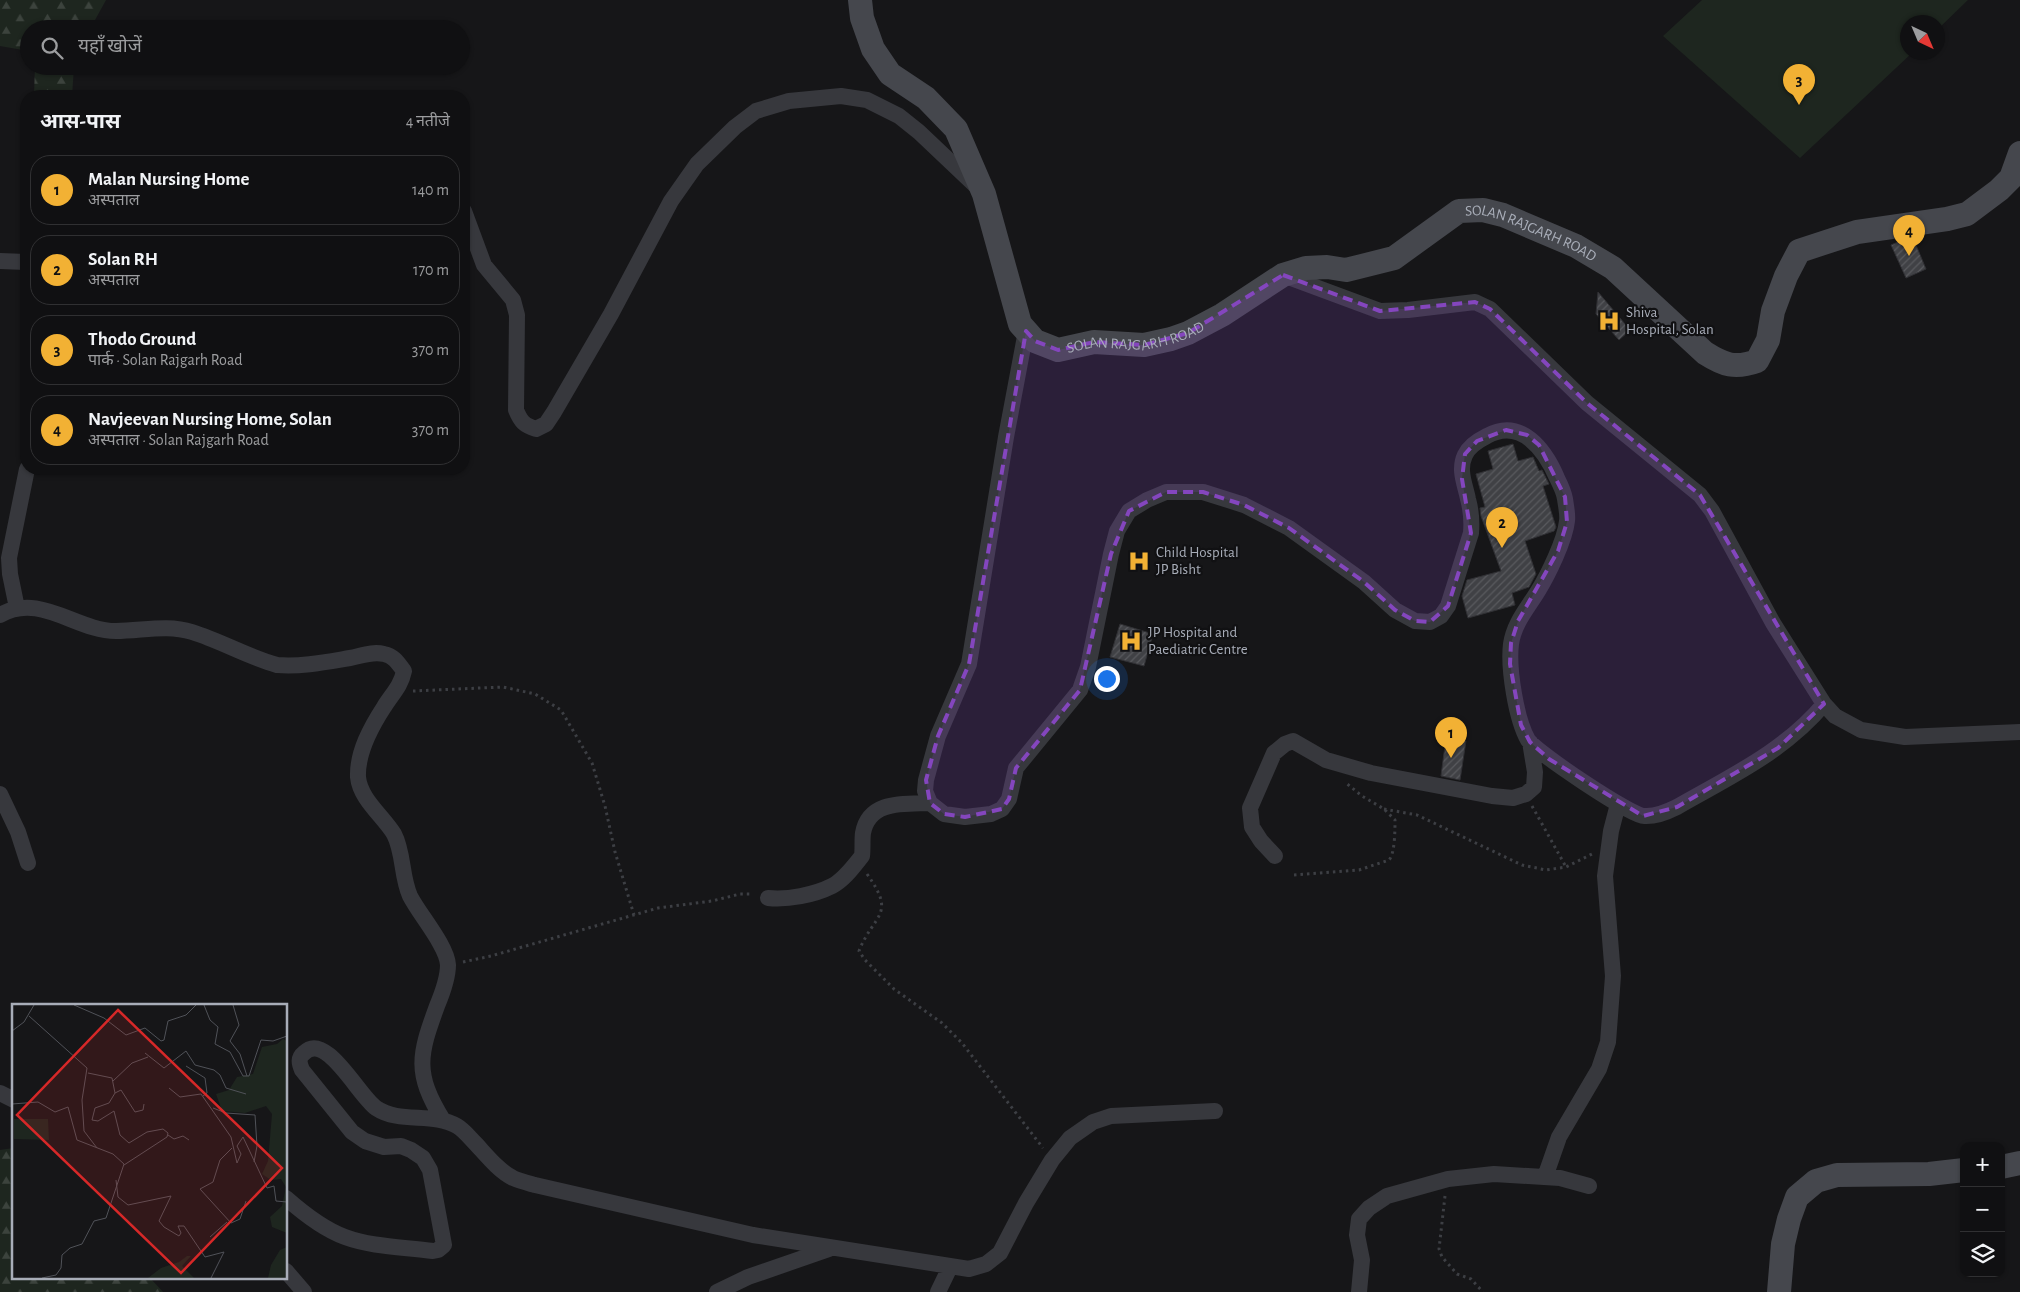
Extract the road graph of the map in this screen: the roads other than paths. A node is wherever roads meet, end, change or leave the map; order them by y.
1 (861, 9) edge
2 (2020, 153) edge
3 (984, 194) junction
4 (470, 227) edge
5 (0, 261) edge
6 (20, 262) edge
7 (1283, 276) junction
8 (1026, 331) junction
9 (26, 475) edge
10 (17, 608) junction
11 (0, 615) edge
12 (1824, 704) junction
13 (2020, 732) edge
14 (1530, 742) junction
15 (0, 794) edge
16 (930, 803) junction
17 (1618, 804) junction
18 (1275, 856) dead end
19 (28, 863) dead end
20 (768, 898) road end
21 (0, 1093) edge
22 (12, 1099) edge
23 (1215, 1111) dead end
24 (443, 1120) junction
25 (2020, 1163) edge
26 (2005, 1166) edge
27 (1960, 1170) edge
28 (1545, 1177) junction
29 (1589, 1186) dead end
30 (288, 1200) edge
31 (832, 1248) junction
32 (950, 1267) junction
33 (288, 1273) edge
34 (304, 1292) edge
35 (717, 1292) edge
36 (938, 1292) edge
37 (1359, 1292) edge
38 (1779, 1292) edge

1 - 3 main road, SOLAN RAJGARH ROAD
2 - 7 main road, SOLAN RAJGARH ROAD
3 - 4 street
3 - 8 main road, SOLAN RAJGARH ROAD
5 - 6 street
7 - 8 main road, SOLAN RAJGARH ROAD
7 - 12 street
8 - 16 street
9 - 10 street
10 - 11 street
10 - 24 street
12 - 13 street
12 - 17 street
14 - 16 street
14 - 17 street
14 - 18 street
15 - 19 street
16 - 20 street
17 - 28 street
21 - 22 street
23 - 32 street
24 - 30 street
24 - 31 street
25 - 26 main road
27 - 38 main road
28 - 29 street
28 - 37 street
31 - 32 street
31 - 35 street
32 - 36 street
33 - 34 street

